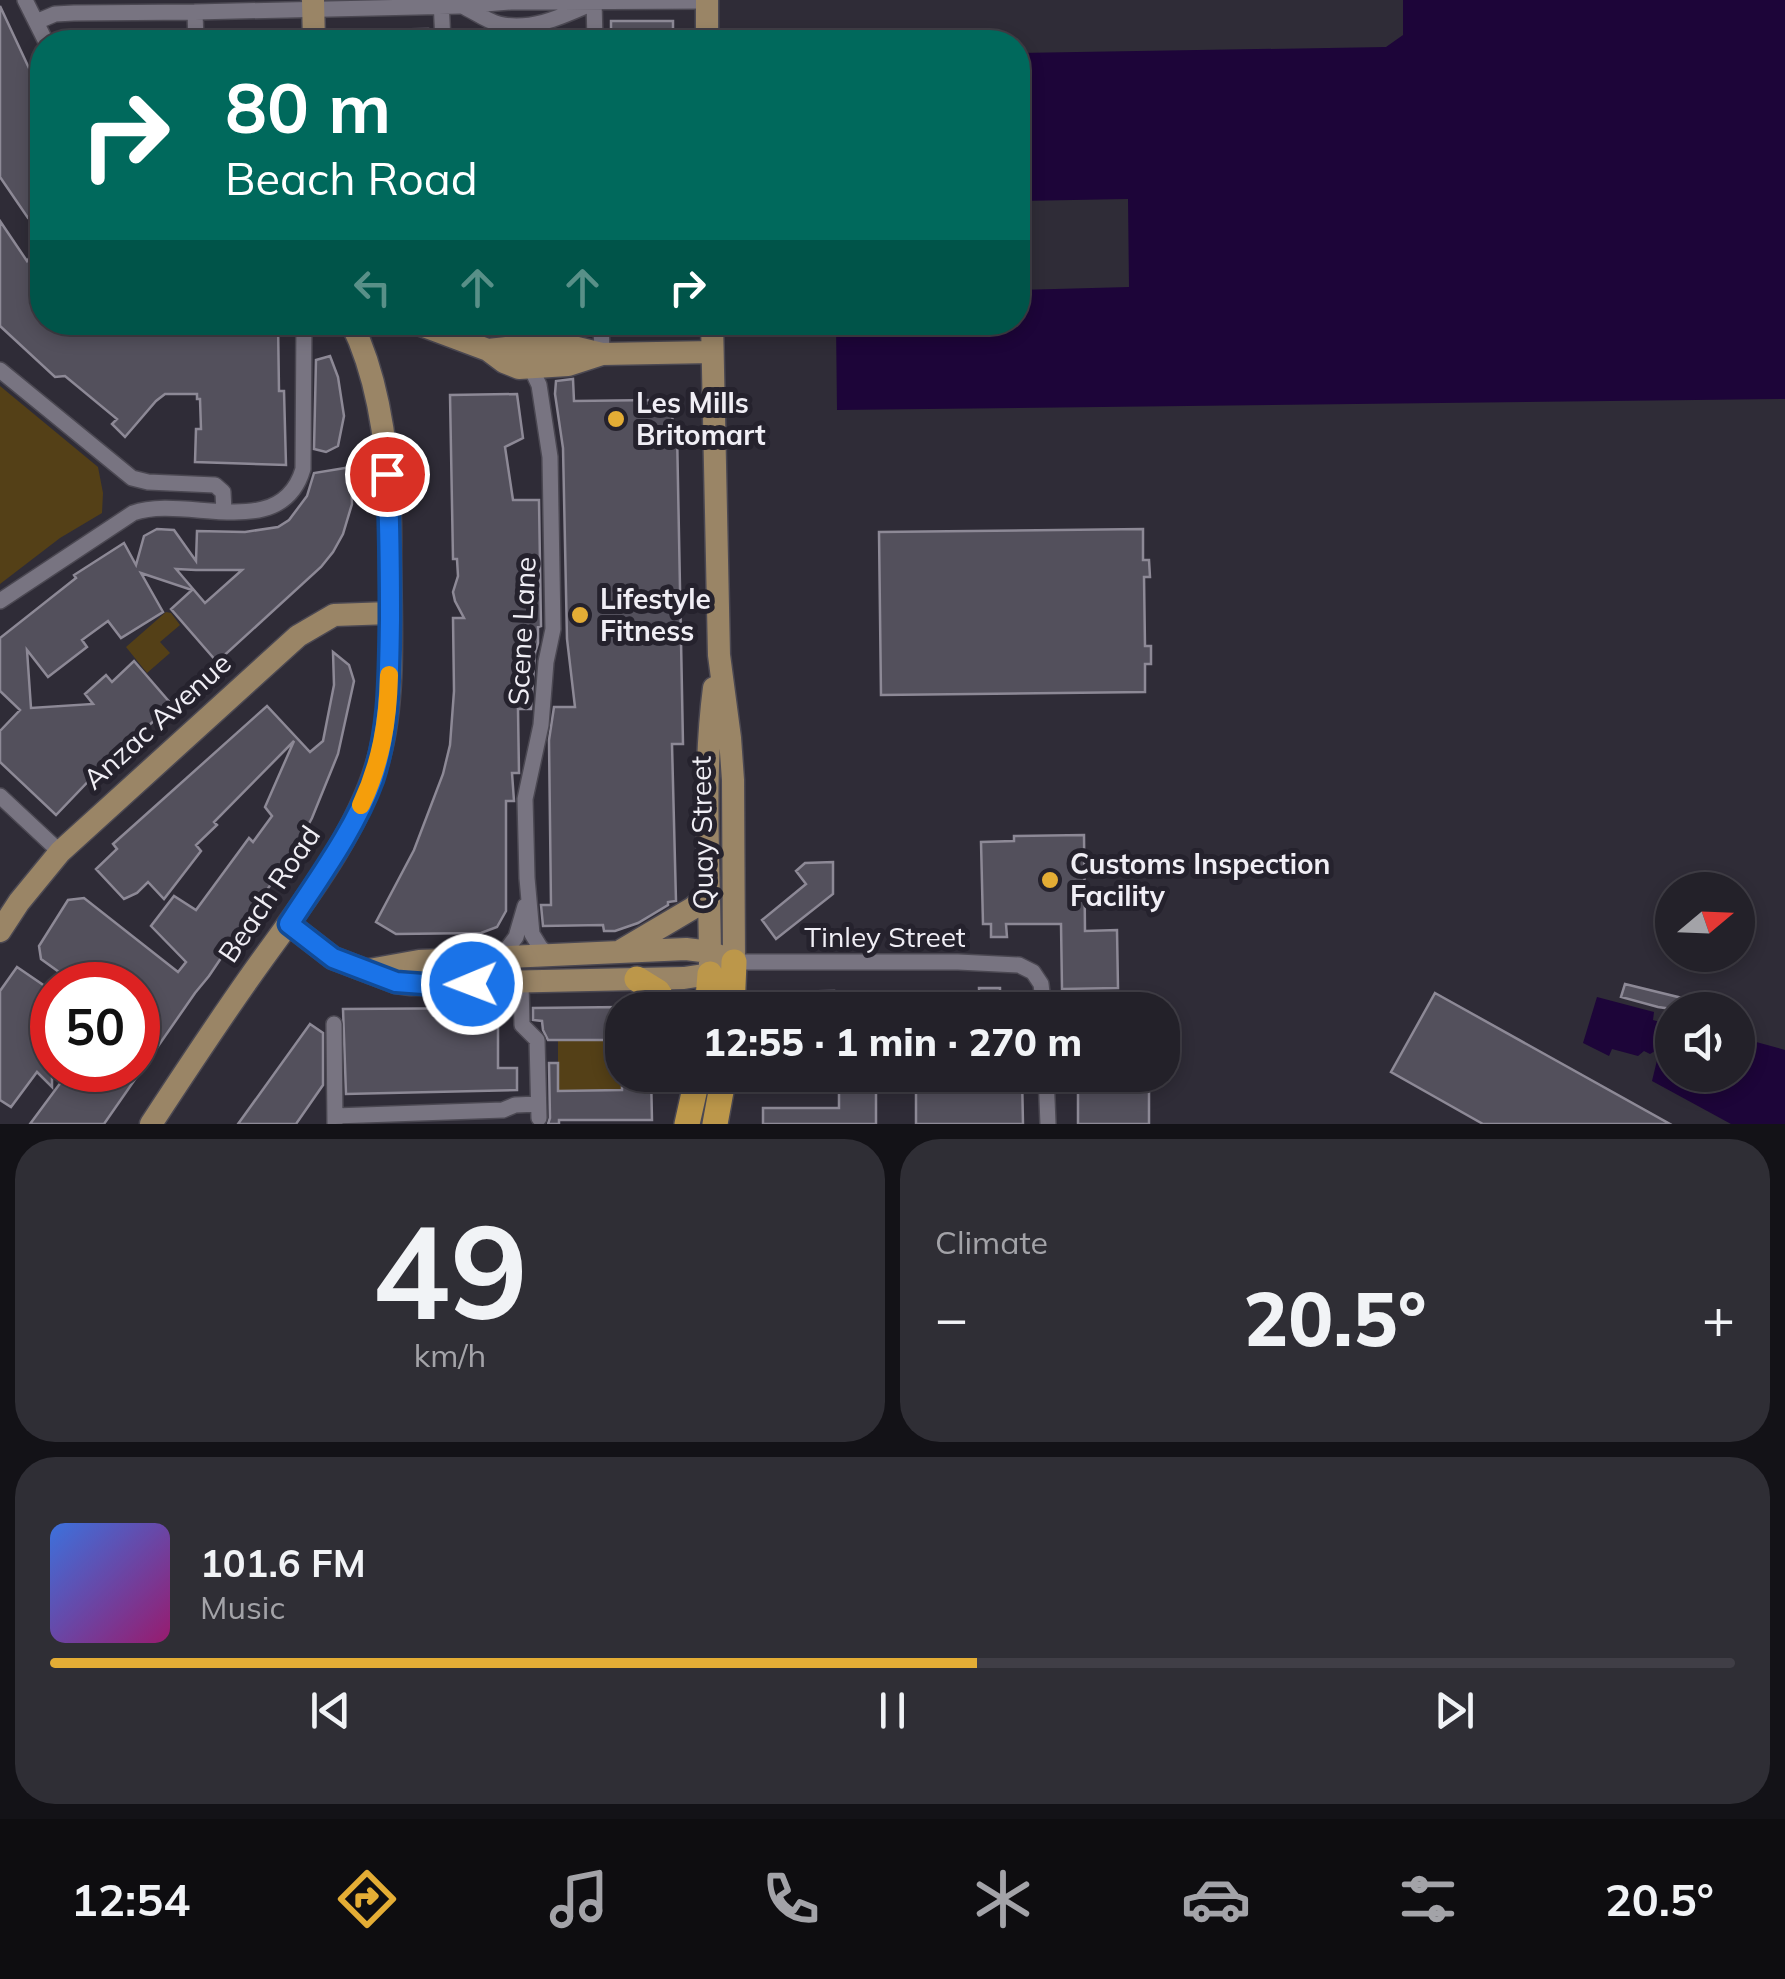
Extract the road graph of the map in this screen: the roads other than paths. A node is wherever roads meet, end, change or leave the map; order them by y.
1 (24, 0) edge
2 (707, 0) edge
3 (511, 1) edge
4 (594, 1) edge
5 (441, 3) edge
6 (313, 4) edge
7 (460, 6) junction
8 (195, 12) junction
9 (36, 22) junction
10 (511, 25) junction
11 (40, 30) edge
12 (196, 30) edge
13 (314, 30) edge
14 (442, 30) edge
15 (511, 30) edge
16 (595, 30) edge
17 (707, 30) edge
18 (304, 335) edge
19 (356, 335) edge
20 (459, 335) edge
21 (601, 335) edge
22 (712, 335) edge
23 (527, 346) junction
24 (712, 352) junction
25 (602, 354) junction
26 (0, 370) edge
27 (224, 511) junction
28 (0, 601) edge
29 (390, 613) junction
30 (719, 655) junction
31 (0, 796) edge
32 (60, 852) junction
33 (709, 894) junction
34 (528, 898) junction
35 (289, 924) junction
36 (0, 930) edge
37 (619, 952) junction
38 (550, 956) junction
39 (500, 958) junction
40 (734, 962) junction
41 (710, 963) junction
42 (365, 970) junction
43 (638, 979) junction
44 (521, 982) junction
45 (658, 992) edge
46 (709, 992) edge
47 (733, 992) edge
48 (1043, 992) edge
49 (334, 1024) dead end
50 (694, 1092) edge
51 (722, 1092) edge
52 (1047, 1092) edge
53 (335, 1120) edge
54 (719, 1121) edge
55 (151, 1124) edge
56 (687, 1124) edge
57 (1048, 1124) edge

1 - 9 street
2 - 4 street
2 - 17 main road
3 - 4 street
3 - 7 street
3 - 10 street
4 - 10 street
4 - 16 street
5 - 6 street
5 - 7 street
5 - 14 street
6 - 8 street
6 - 13 main road
7 - 10 street
8 - 9 street
8 - 12 street
9 - 11 street
10 - 15 street
18 - 27 street
19 - 29 main road, Beach Road
20 - 23 main road
21 - 25 street
22 - 24 main road, Quay Street
23 - 25 main road
23 - 34 street, Scene Lane
24 - 25 main road
24 - 30 main road, Quay Street
26 - 27 street
27 - 28 street
29 - 32 main road, Anzac Avenue
29 - 35 main road, Beach Road
30 - 33 main road, Quay Street
30 - 40 main road, Quay Street
31 - 32 street
32 - 36 main road, Anzac Avenue
33 - 37 main road
33 - 41 main road, Quay Street
34 - 38 street, Scene Lane
34 - 39 street, Scene Lane
35 - 42 main road
35 - 55 main road, Beach Road
37 - 38 main road
37 - 41 main road
38 - 39 main road
39 - 42 main road
40 - 41 main road
40 - 47 main road, Quay Street
40 - 48 street, Tinley Street
41 - 43 main road
41 - 46 main road, Quay Street
42 - 44 main road
43 - 44 main road
43 - 45 main road
44 - 53 street
49 - 53 street
50 - 56 main road
51 - 54 main road
52 - 57 street

